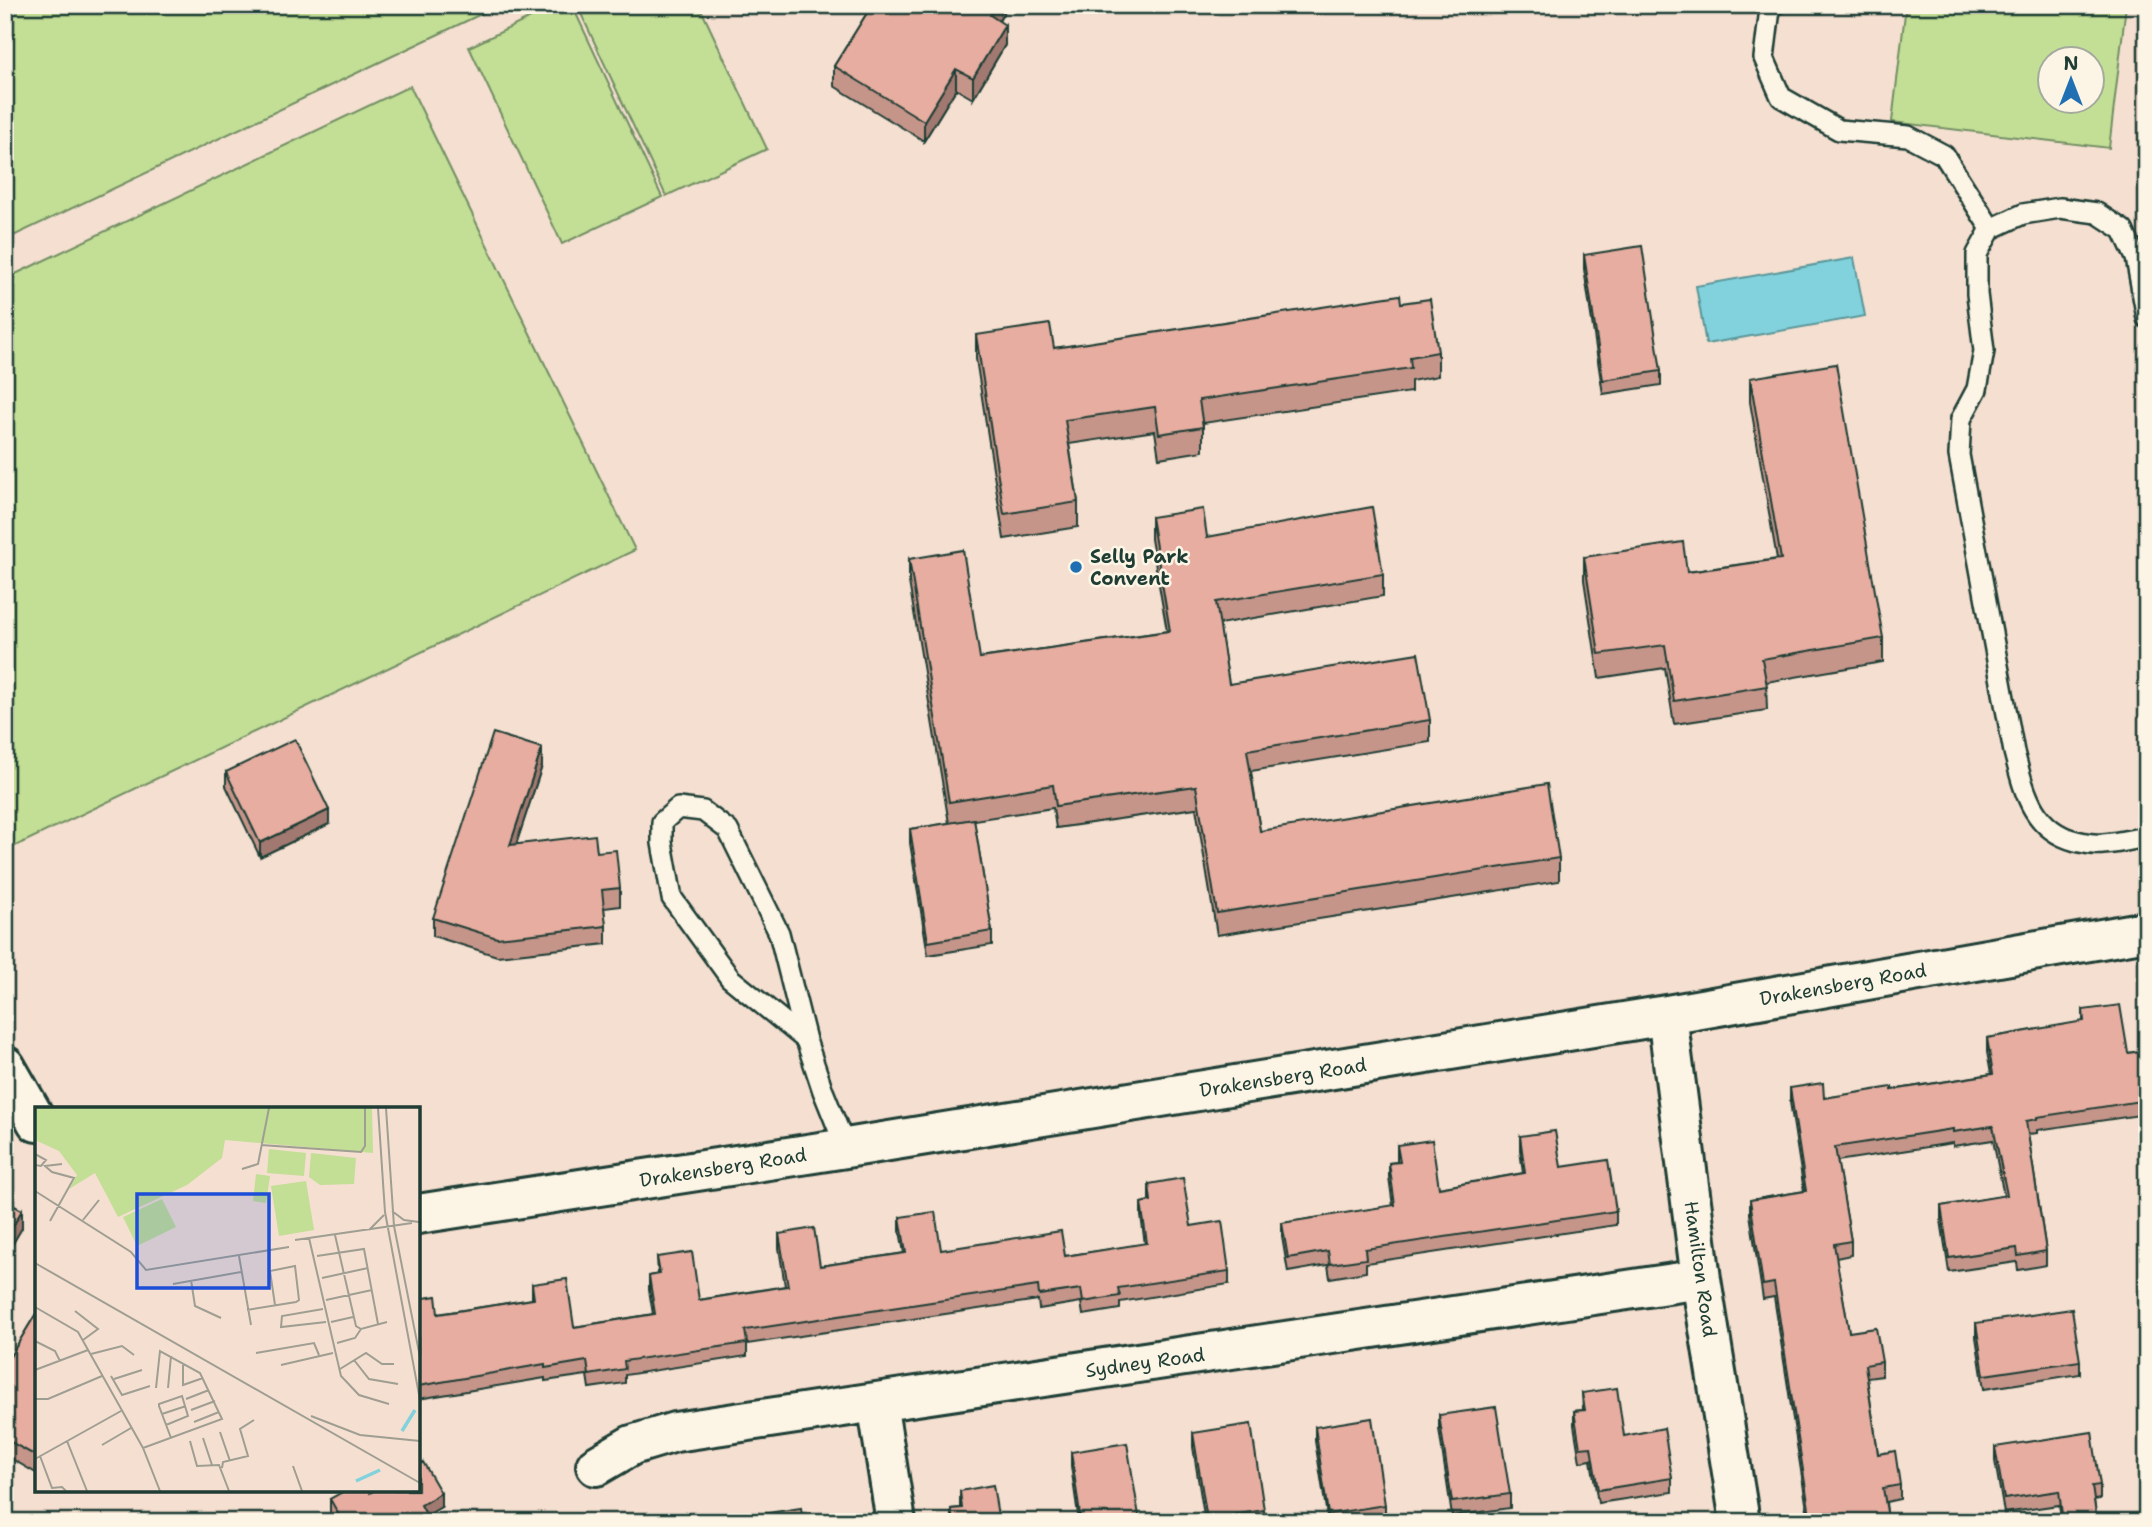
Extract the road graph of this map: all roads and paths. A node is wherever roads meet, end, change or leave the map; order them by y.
1 (1775, 5) edge
2 (1991, 229) junction
3 (2147, 318) edge
4 (2147, 837) edge
5 (2147, 931) edge
6 (1667, 1015) junction
7 (806, 1040) junction
8 (5, 1066) edge
9 (35, 1118) edge
10 (846, 1148) junction
11 (420, 1214) edge
12 (1701, 1279) junction
13 (877, 1402) junction
14 (596, 1466) dead end
15 (896, 1522) edge
16 (1740, 1522) edge

1 - 2 lane
2 - 3 lane
2 - 4 lane
5 - 6 street, Drakensberg Road
6 - 10 street, Drakensberg Road
6 - 12 street, Hamilton Road
7 - 7 lane
7 - 10 lane
8 - 9 street
10 - 11 street, Drakensberg Road
12 - 13 street, Sydney Road
12 - 16 street, Hamilton Road
13 - 14 street, Sydney Road
13 - 15 street

